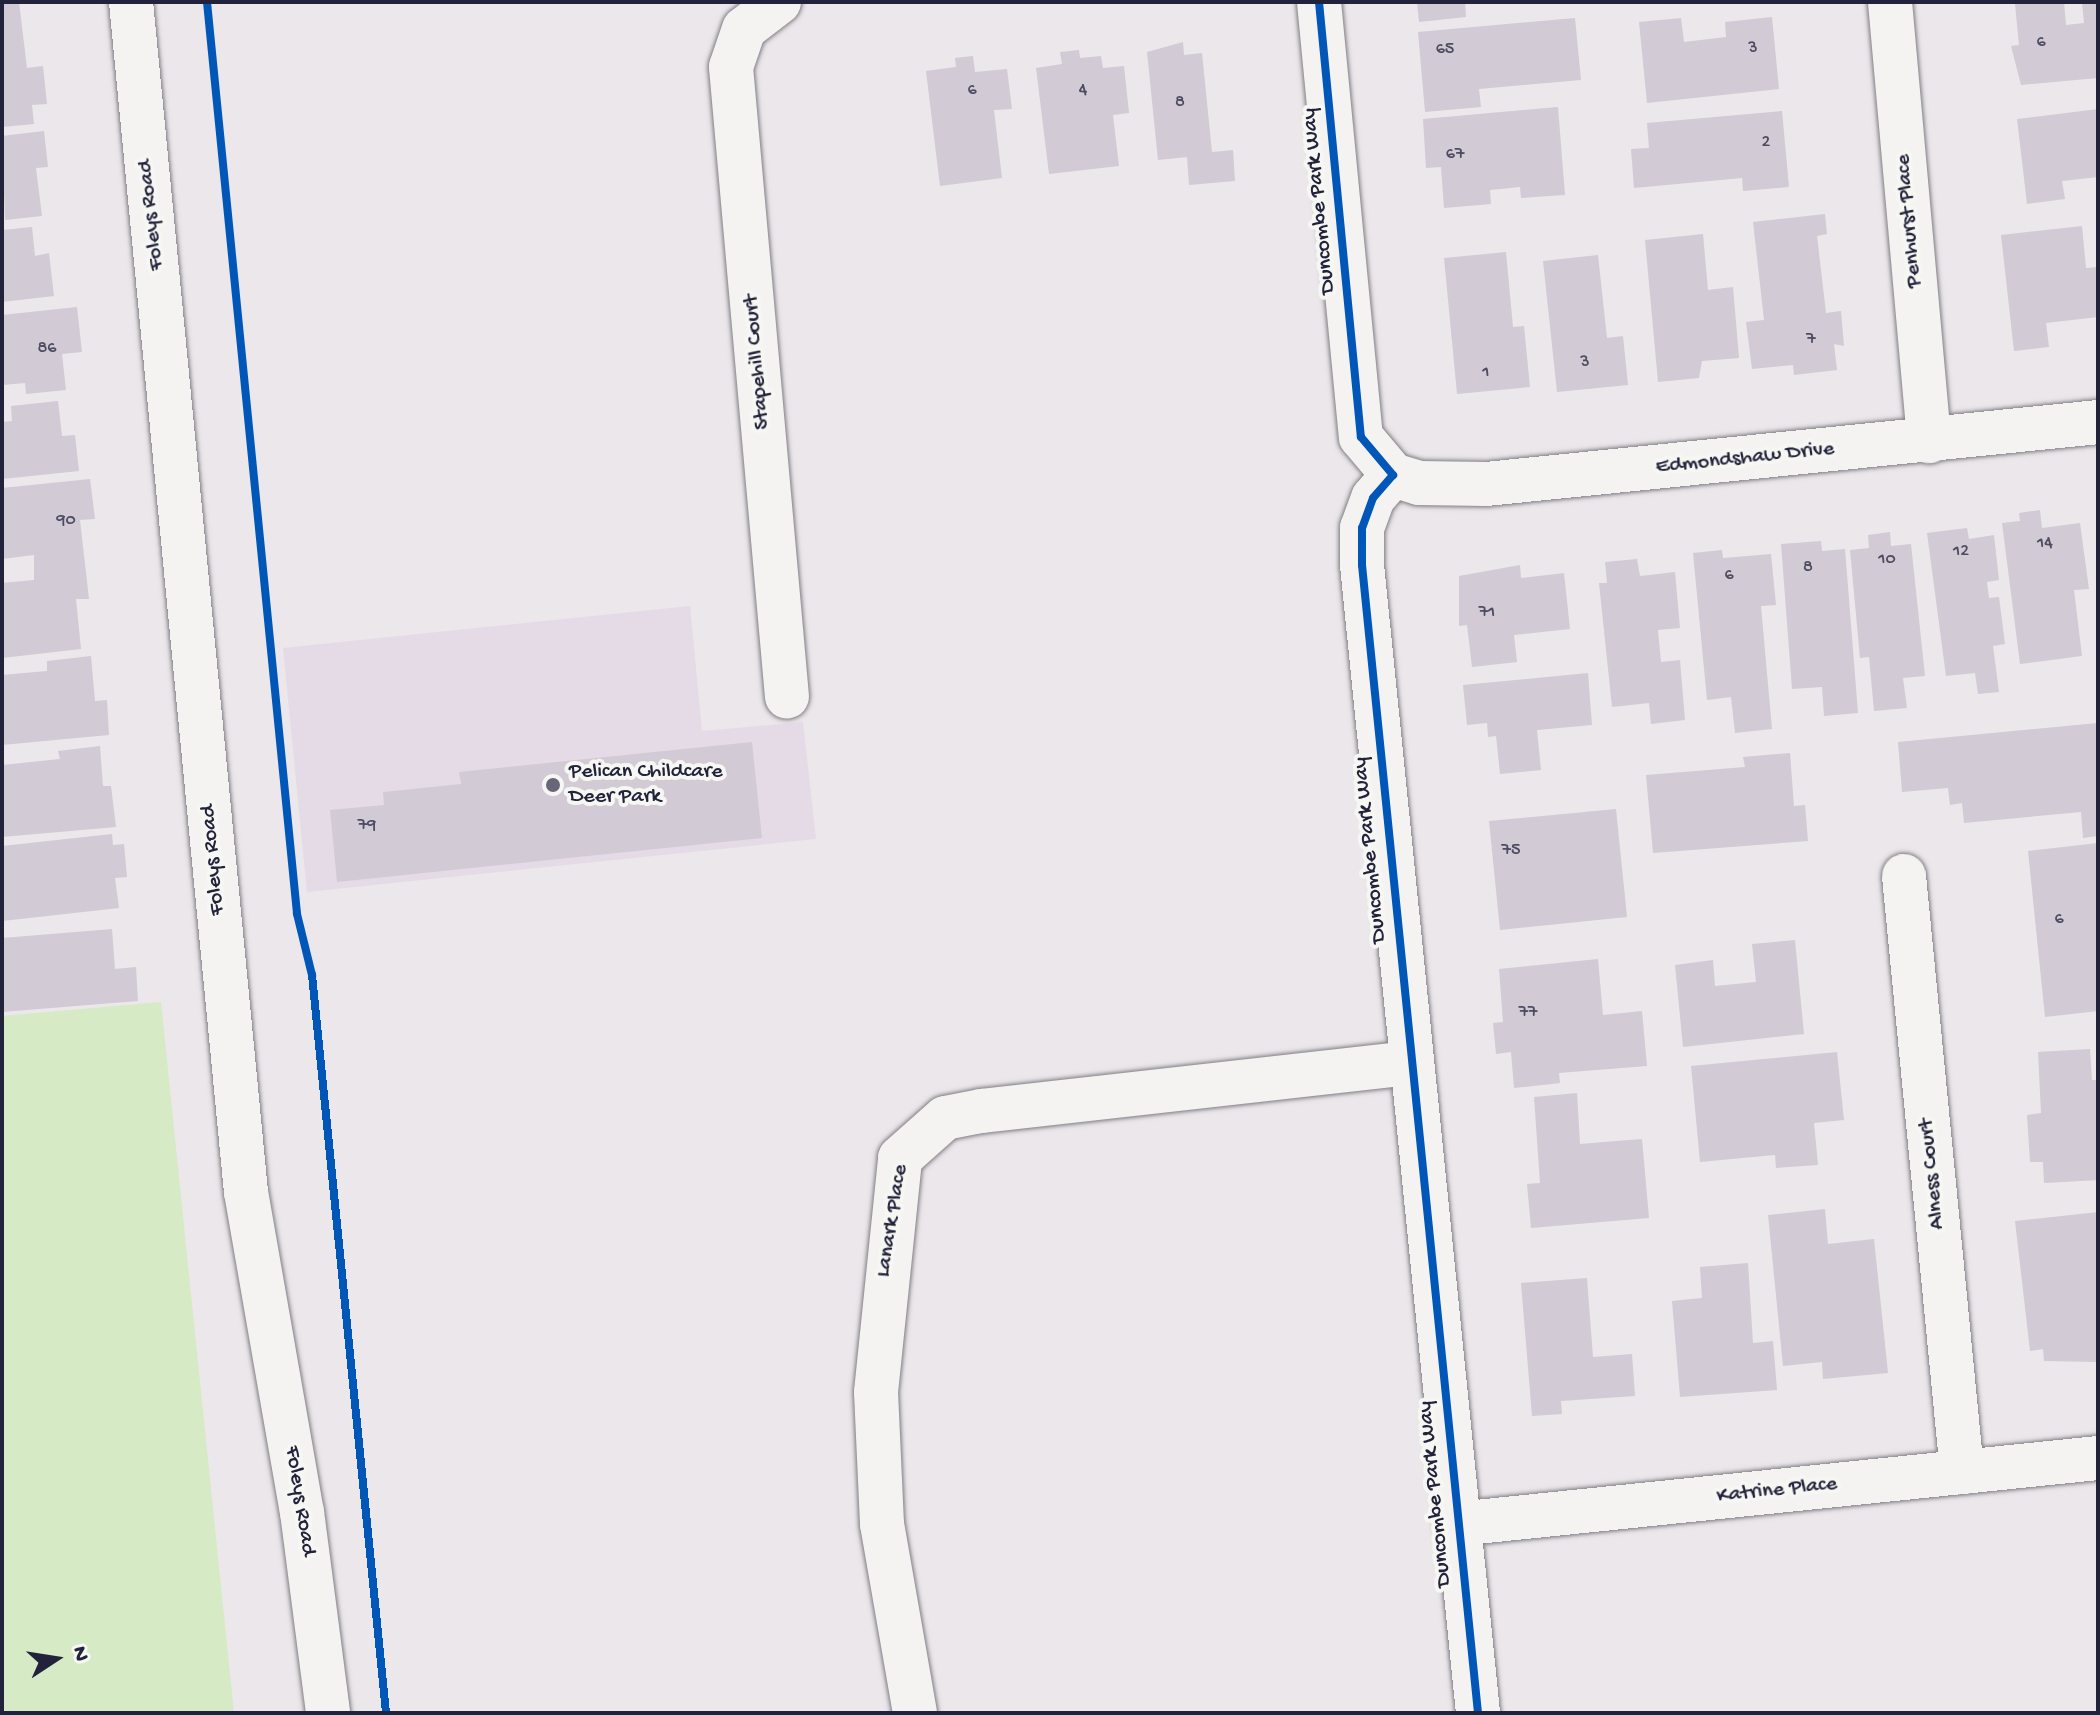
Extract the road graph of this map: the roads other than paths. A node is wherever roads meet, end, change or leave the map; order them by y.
1 (131, 2) edge
2 (779, 2) edge
3 (1319, 2) edge
4 (1890, 2) edge
5 (2098, 422) edge
6 (1929, 441) junction
7 (1393, 475) junction
8 (787, 697) dead end
9 (1904, 876) dead end
10 (1411, 1063) junction
11 (2098, 1458) edge
12 (1962, 1472) junction
13 (1457, 1524) junction
14 (328, 1713) edge
15 (915, 1713) edge
16 (1478, 1713) edge

1 - 14 street, Foleys Road
2 - 8 street, Stapehill Court
3 - 7 street, Duncombe Park Way
4 - 6 street, Penhurst Place
5 - 6 street, Edmondshaw Drive
6 - 7 street, Edmondshaw Drive
7 - 10 street, Duncombe Park Way
9 - 12 street, Alness Court
10 - 13 street, Duncombe Park Way
10 - 15 street, Lanark Place
11 - 12 street, Katrine Place
12 - 13 street, Katrine Place
13 - 16 street, Duncombe Park Way

